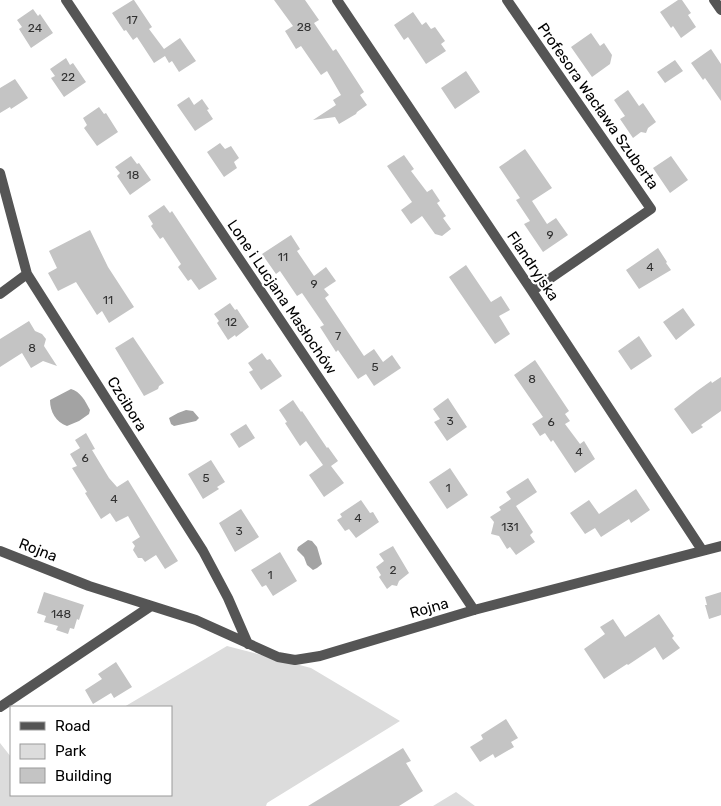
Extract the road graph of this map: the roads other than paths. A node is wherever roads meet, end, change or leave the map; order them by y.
1 (66, 0) edge
2 (337, 0) edge
3 (506, 0) edge
4 (714, 0) edge
5 (721, 10) edge
6 (0, 173) edge
7 (27, 274) junction
8 (532, 291) junction
9 (0, 294) edge
10 (721, 546) edge
11 (702, 550) junction
12 (0, 551) edge
13 (151, 606) junction
14 (474, 610) junction
15 (248, 644) junction
16 (0, 707) edge

1 - 14 street, Lone i Lucjana Masłochów
2 - 8 street, Flandryjska
3 - 8 street, Profesora Wacława Szuberta
4 - 5 street
6 - 7 street, Czcibora
7 - 9 street
7 - 15 street, Czcibora
8 - 11 street, Flandryjska
10 - 11 street, Rojna
11 - 14 street, Rojna
12 - 13 street, Rojna
13 - 15 street, Rojna
13 - 16 street
14 - 15 street, Rojna

